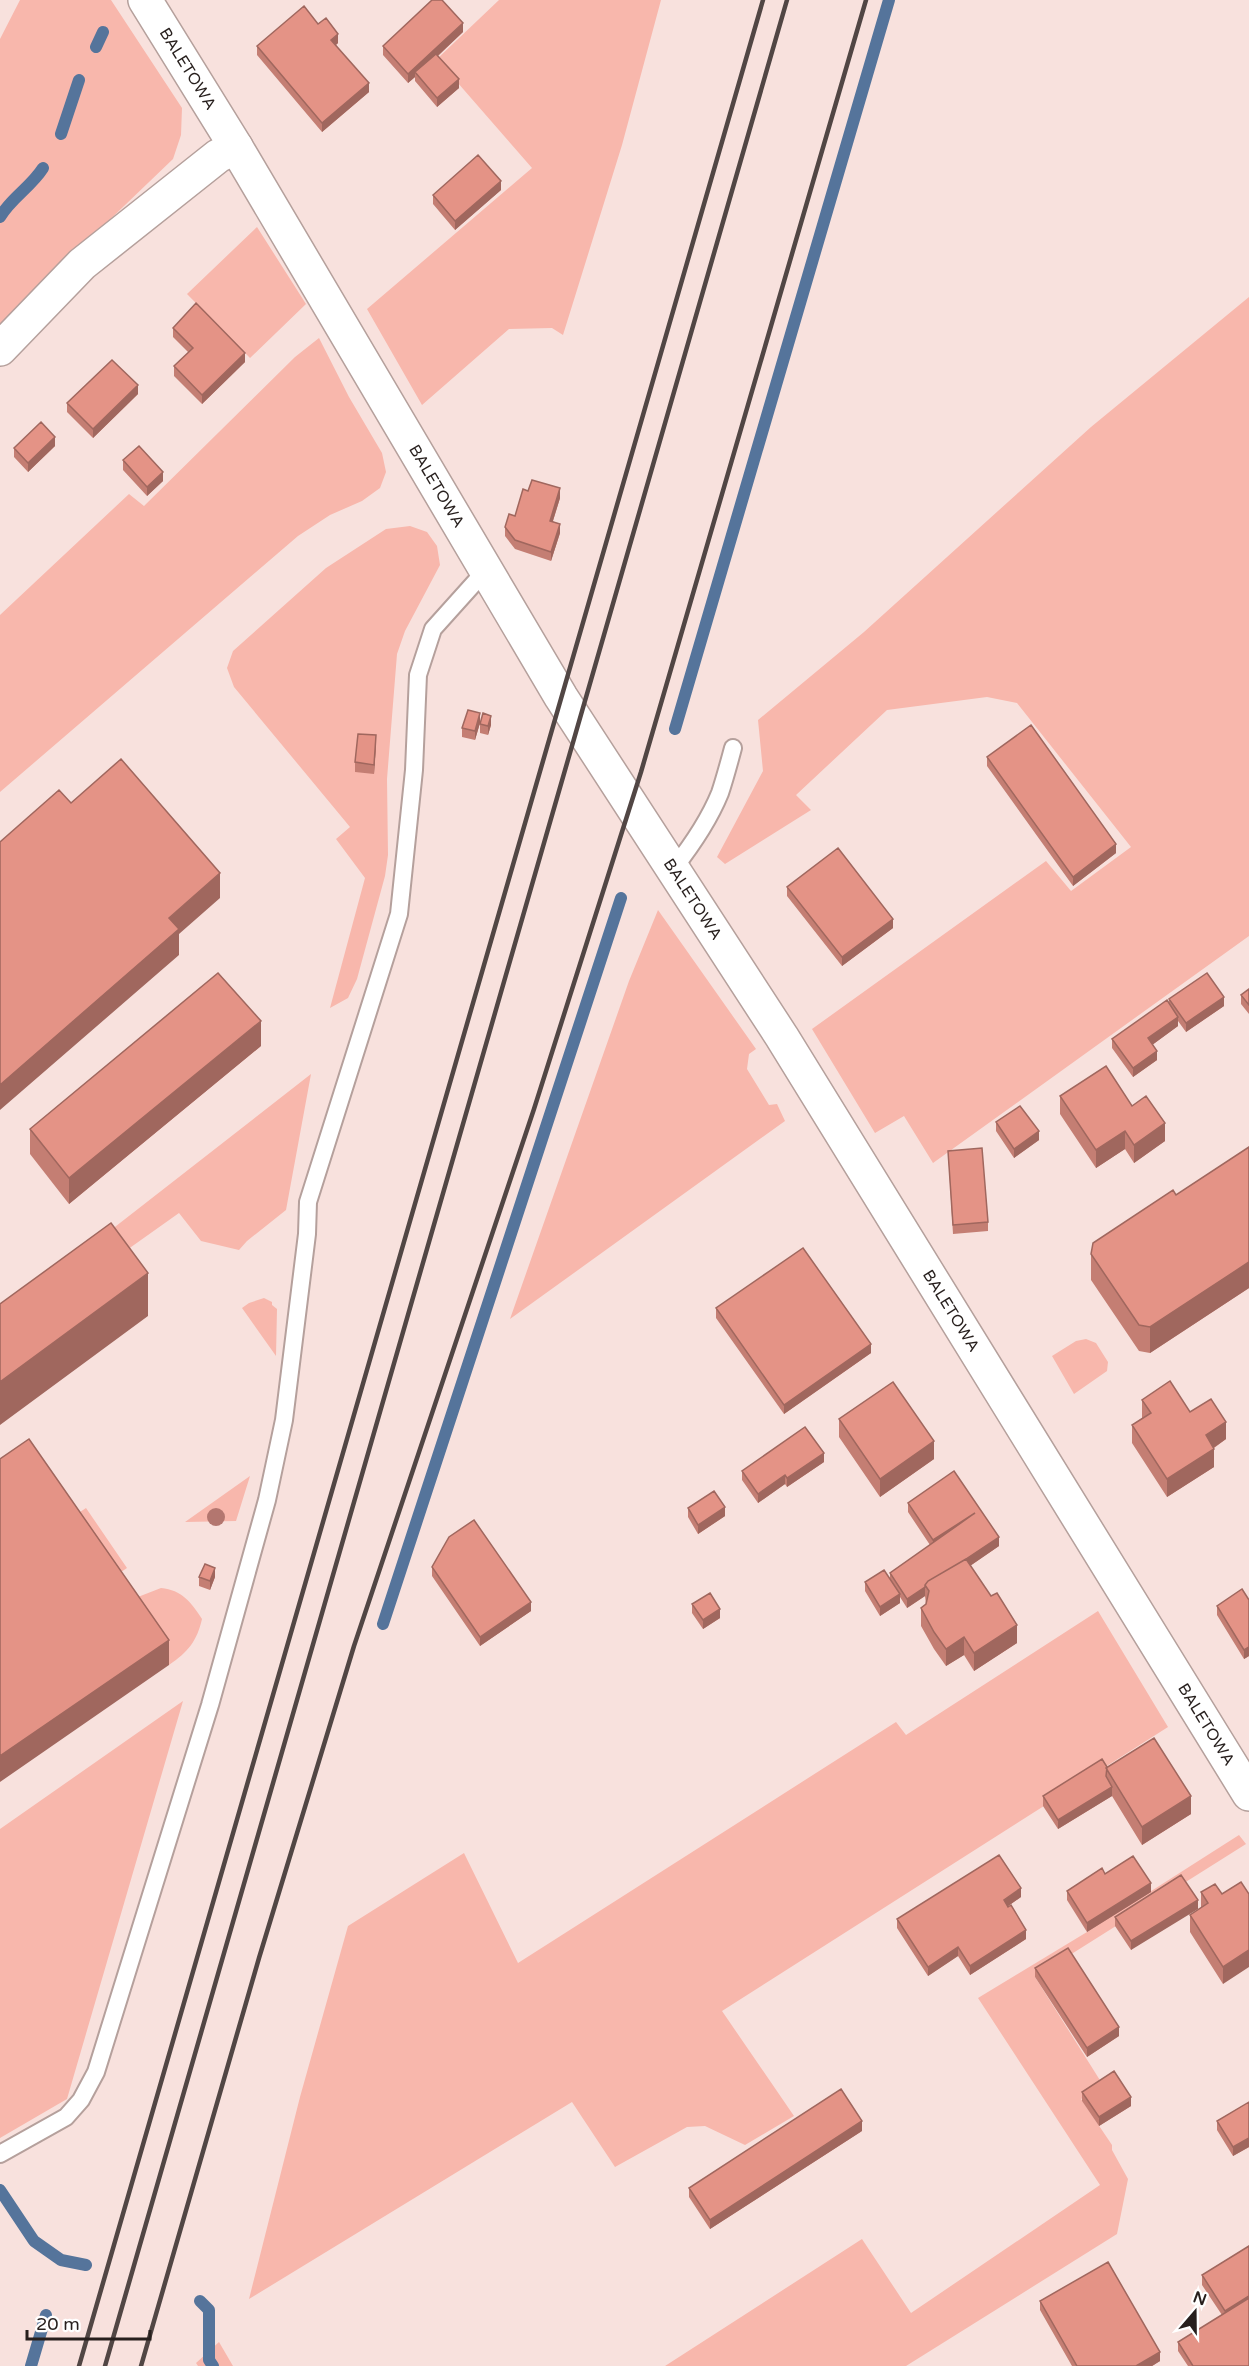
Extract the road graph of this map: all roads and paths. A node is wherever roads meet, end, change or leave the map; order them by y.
1 (145, 0) edge
2 (236, 147) junction
3 (0, 349) edge
4 (486, 570) junction
5 (733, 748) dead end
6 (674, 868) junction
7 (1249, 1794) edge
8 (0, 2154) edge

1 - 2 street, BALETOWA
2 - 3 street
2 - 4 street, BALETOWA
4 - 6 street, BALETOWA
4 - 8 lane
5 - 6 lane
6 - 7 street, BALETOWA

